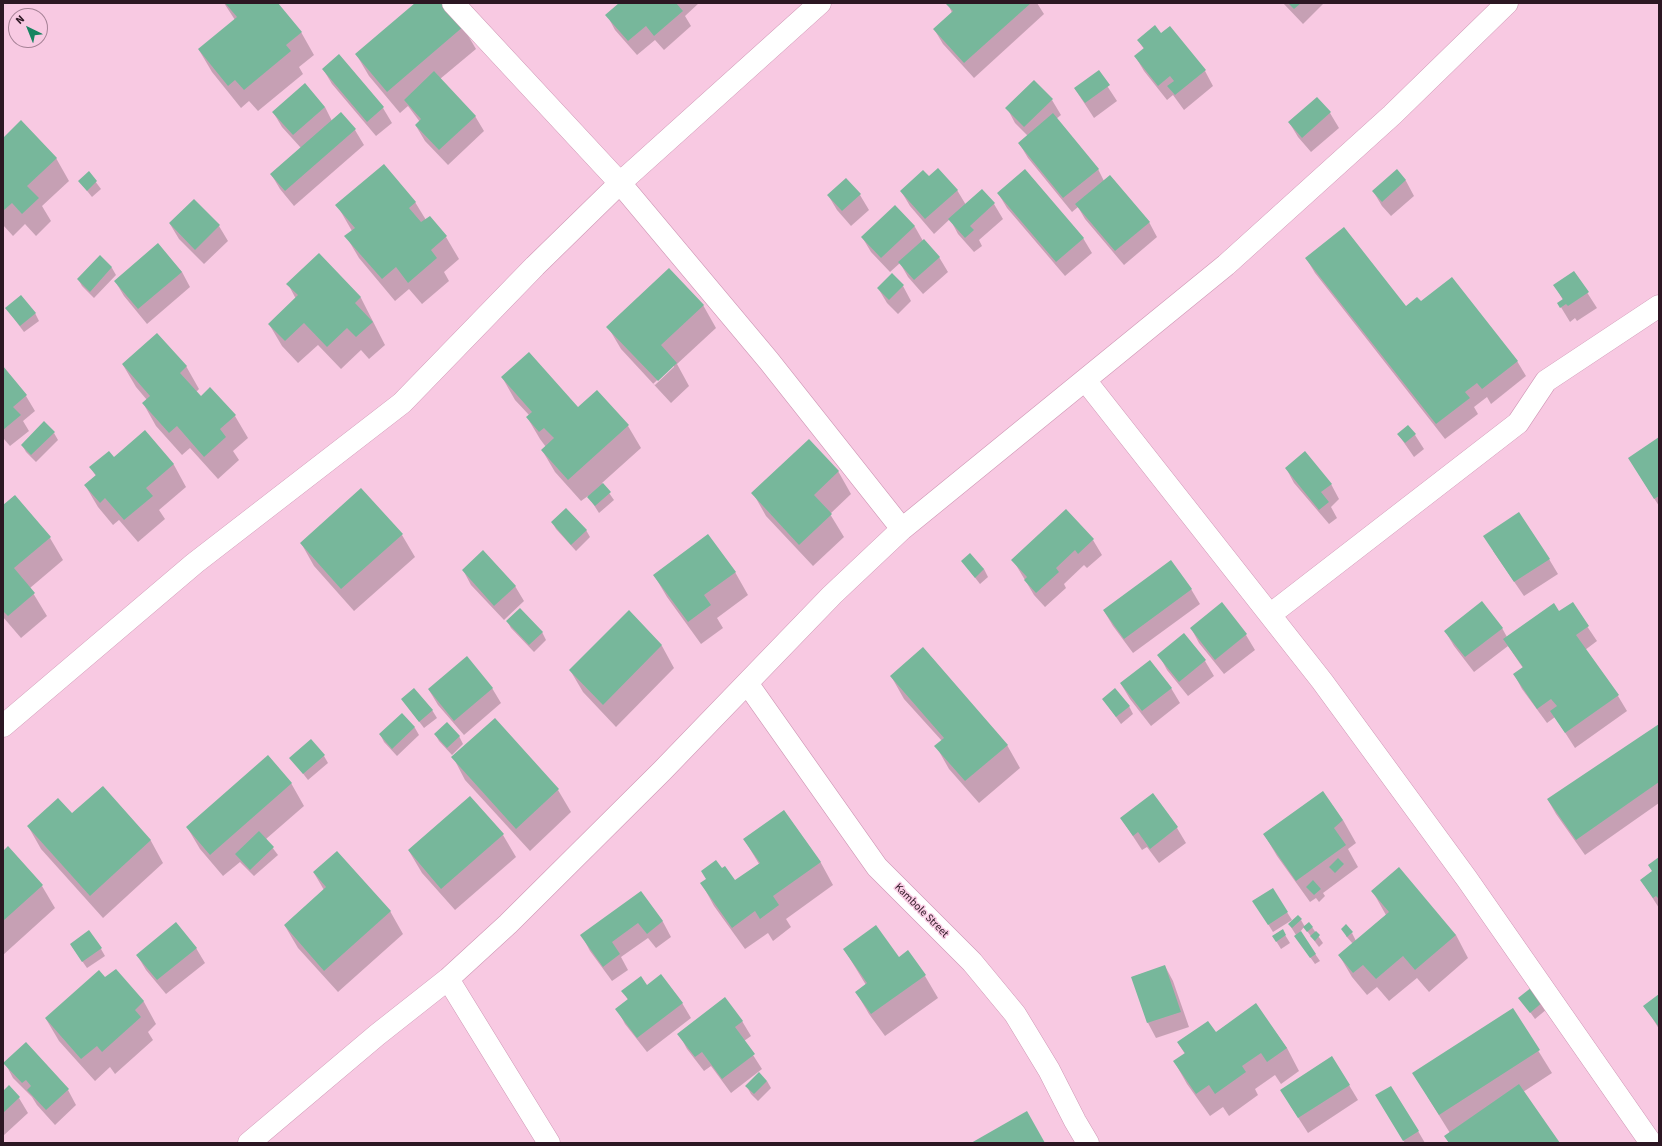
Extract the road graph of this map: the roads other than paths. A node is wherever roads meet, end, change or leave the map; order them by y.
1 (453, 3) edge
2 (820, 3) edge
3 (1507, 3) edge
4 (620, 183) junction
5 (1659, 306) edge
6 (1085, 380) junction
7 (902, 529) junction
8 (1271, 614) junction
9 (747, 683) junction
10 (3, 726) edge
11 (448, 979) junction
12 (249, 1143) edge
13 (549, 1143) edge
14 (1088, 1143) edge
15 (1651, 1143) edge

1 - 4 street
2 - 4 street
3 - 6 street
4 - 7 street
4 - 10 street
5 - 8 street
6 - 7 street
6 - 8 street
7 - 9 street
8 - 15 street
9 - 11 street
9 - 14 street, Kambole Street
11 - 12 street
11 - 13 street

